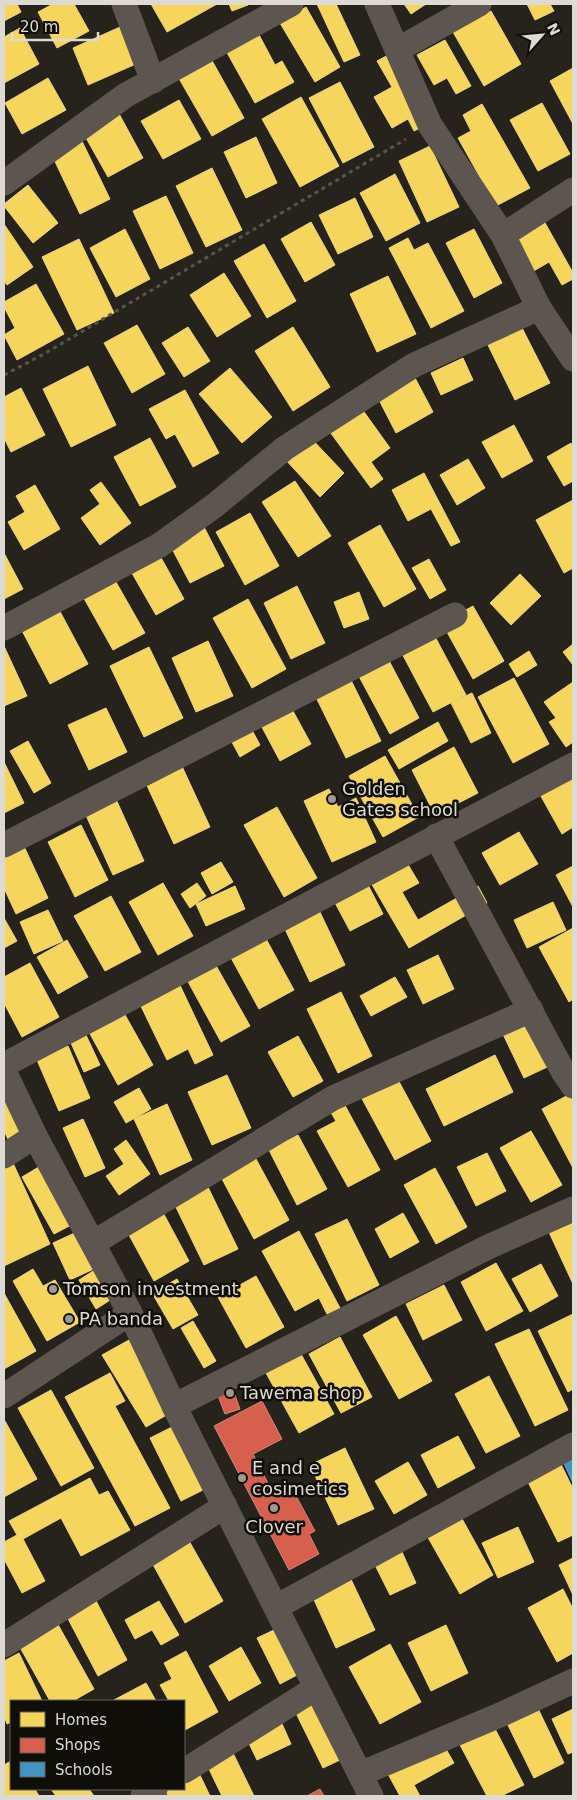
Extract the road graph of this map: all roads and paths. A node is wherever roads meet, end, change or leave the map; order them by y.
1 (124, 4) edge
2 (291, 4) edge
3 (377, 4) edge
4 (479, 4) edge
5 (397, 50) junction
6 (153, 80) junction
7 (430, 124) junction
8 (4, 182) edge
9 (573, 190) edge
10 (503, 235) junction
11 (539, 308) junction
12 (573, 359) edge
13 (4, 376) edge
14 (455, 615) dead end
15 (4, 628) edge
16 (573, 765) edge
17 (436, 836) junction
18 (4, 845) edge
19 (531, 1010) junction
20 (4, 1065) edge
21 (4, 1071) edge
22 (573, 1086) edge
23 (35, 1136) junction
24 (4, 1156) edge
25 (573, 1209) edge
26 (93, 1243) junction
27 (130, 1313) junction
28 (4, 1396) edge
29 (174, 1406) junction
30 (573, 1445) edge
31 (225, 1506) junction
32 (276, 1607) junction
33 (4, 1646) edge
34 (573, 1681) edge
35 (316, 1688) junction
36 (185, 1769) edge
37 (360, 1774) junction
38 (371, 1796) edge

1 - 6 street
2 - 6 street
3 - 5 street
4 - 5 street
5 - 7 street
6 - 8 street
7 - 10 street
7 - 13 path
9 - 10 street
10 - 11 street
11 - 12 street
11 - 15 street
14 - 18 street
16 - 17 street
17 - 19 street
17 - 20 street
19 - 22 street
19 - 26 street
21 - 23 street
23 - 24 street
23 - 26 street
25 - 29 street
26 - 27 street
27 - 28 street
27 - 29 street
29 - 31 street
30 - 32 street
31 - 32 street
31 - 33 street
32 - 35 street
34 - 37 street
35 - 36 street
35 - 37 street
37 - 38 street

